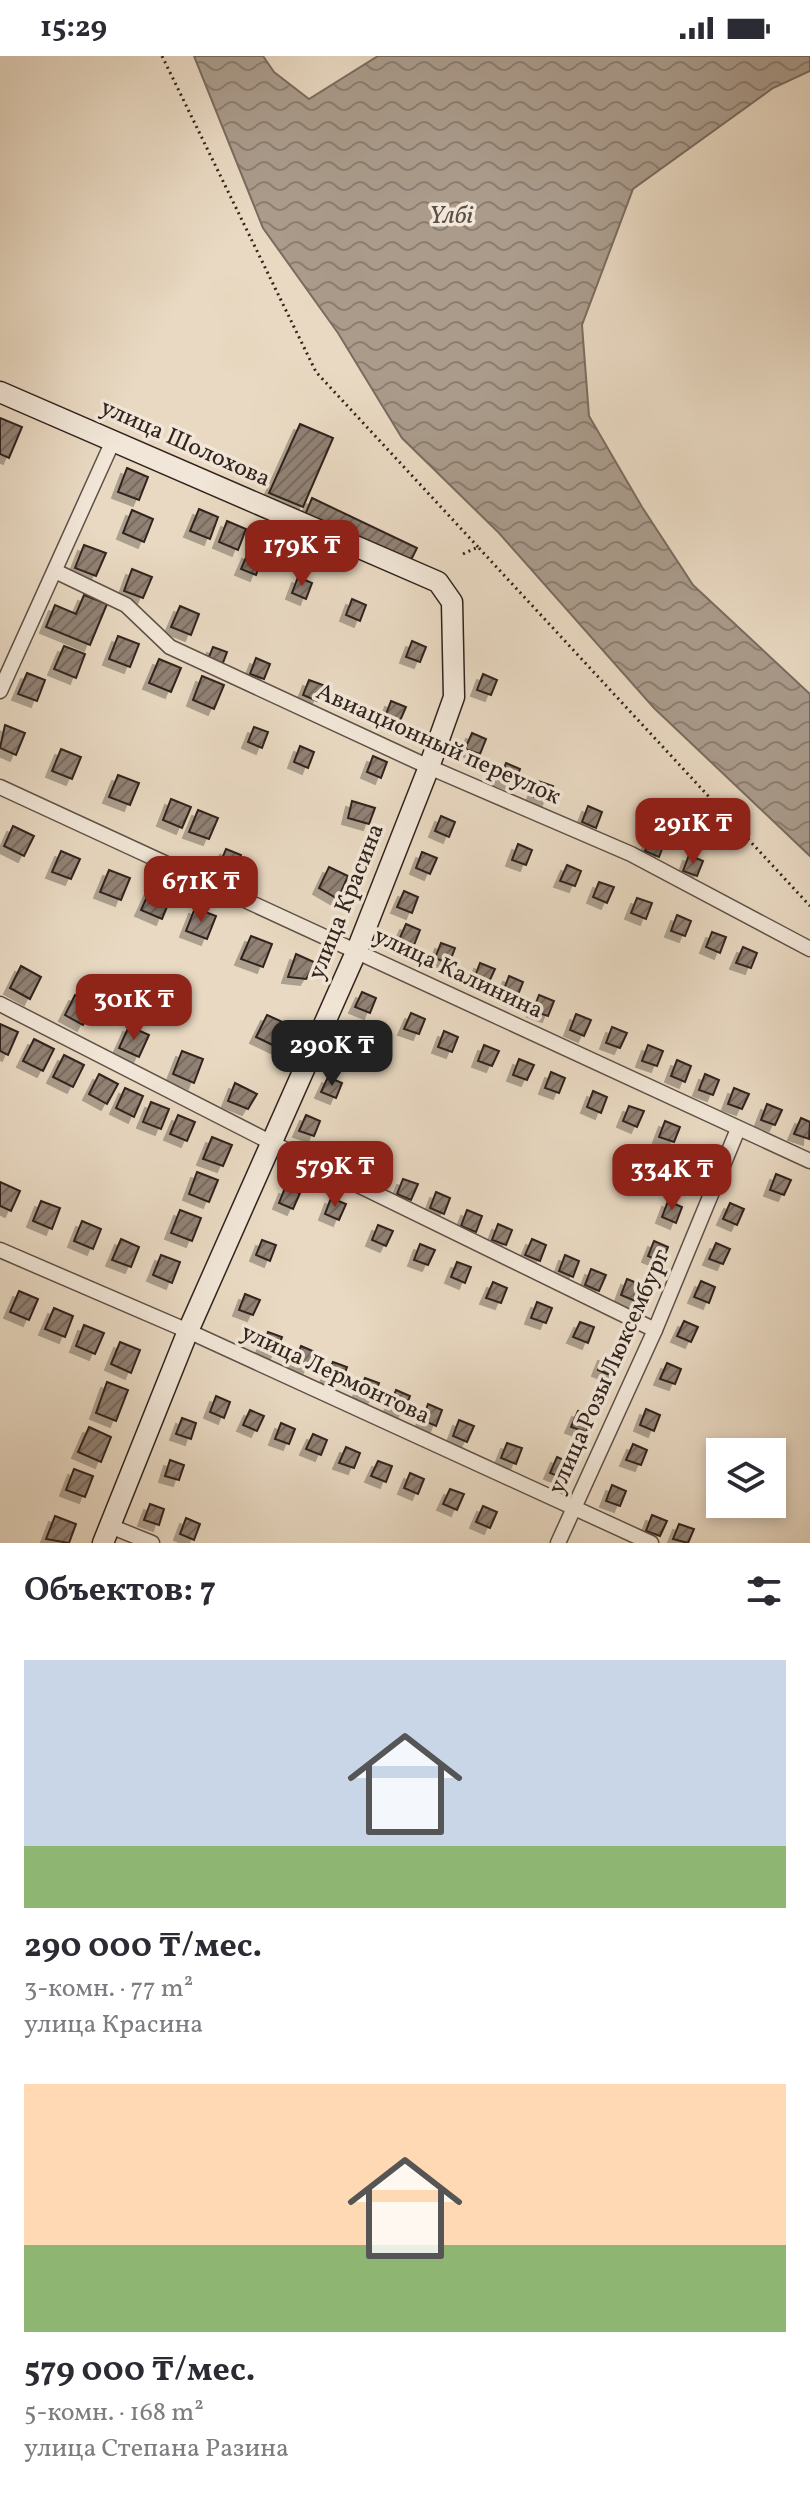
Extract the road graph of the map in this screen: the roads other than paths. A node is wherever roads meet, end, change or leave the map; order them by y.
1 (0, 392) edge
2 (113, 441) junction
3 (55, 571) junction
4 (438, 582) joint
5 (0, 691) edge
6 (429, 767) junction
7 (0, 787) edge
8 (810, 949) edge
9 (357, 950) junction
10 (0, 1004) edge
11 (738, 1129) junction
12 (272, 1143) junction
13 (810, 1161) edge
14 (0, 1250) edge
15 (655, 1330) junction
16 (188, 1331) junction
17 (572, 1509) junction
18 (106, 1535) edge
19 (152, 1543) edge
20 (558, 1543) edge
21 (651, 1543) edge

1 - 2 street, улица Шолохова
2 - 3 street
2 - 4 street, улица Шолохова
3 - 5 street
3 - 6 street, Авиационный переулок
4 - 6 street, улица Красина
6 - 8 street, Авиационный переулок
6 - 9 street, улица Красина
7 - 9 street, улица Калинина
9 - 11 street, улица Калинина
9 - 12 street, улица Красина
10 - 12 street
11 - 13 street, улица Калинина
11 - 15 street, улица Розы Люксембург
12 - 15 street
12 - 16 street, улица Красина
14 - 16 street, улица Лермонтова
15 - 17 street, улица Розы Люксембург
16 - 17 street, улица Лермонтова
16 - 18 street, улица Красина
17 - 20 street, улица Розы Люксембург
17 - 21 street, улица Лермонтова
18 - 19 street

